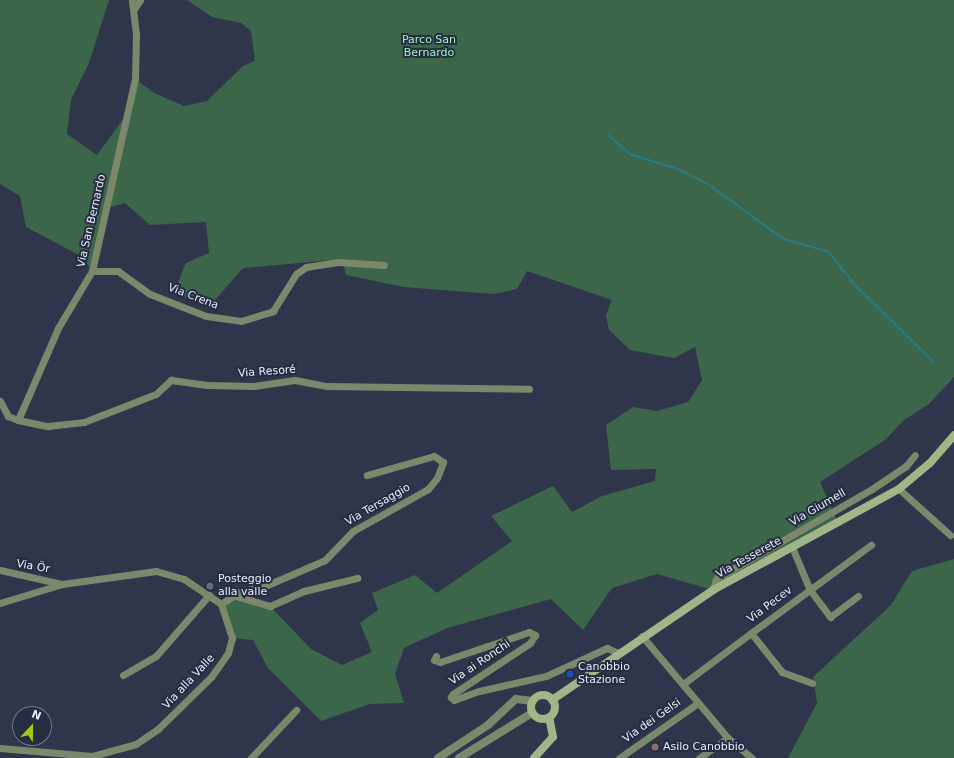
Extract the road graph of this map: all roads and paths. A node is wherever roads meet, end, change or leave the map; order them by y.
1 (132, 0) edge
2 (140, 0) edge
3 (134, 9) junction
4 (384, 265) dead end
5 (92, 271) junction
6 (529, 389) dead end
7 (0, 401) edge
8 (18, 420) junction
9 (954, 435) edge
10 (915, 455) dead end
11 (368, 475) dead end
12 (899, 489) junction
13 (950, 535) dead end
14 (871, 545) dead end
15 (792, 547) junction
16 (0, 570) edge
17 (357, 578) dead end
18 (62, 584) junction
19 (713, 590) junction
20 (810, 590) junction
21 (208, 595) junction
22 (232, 596) junction
23 (858, 596) dead end
24 (0, 603) edge
25 (221, 604) junction
26 (751, 633) junction
27 (642, 636) junction
28 (618, 653) junction
29 (436, 656) dead end
30 (123, 675) dead end
31 (812, 683) dead end
32 (683, 684) junction
33 (552, 700) junction
34 (533, 701) junction
35 (698, 703) junction
36 (296, 710) dead end
37 (532, 713) junction
38 (549, 717) junction
39 (728, 738) junction
40 (0, 748) edge
41 (252, 758) edge
42 (438, 758) edge
43 (459, 758) edge
44 (534, 758) edge
45 (619, 758) edge
46 (699, 758) edge
47 (752, 758) edge

1 - 3 street, Via San Bernardo
2 - 3 street
3 - 5 street, Via San Bernardo
4 - 5 street, Via Crena
5 - 8 street, Via San Bernardo
6 - 8 street, Via Resoré
7 - 8 street
9 - 12 main road, Via Tesserete
10 - 19 street, Via Giumell
11 - 22 street, Via Tersaggio
12 - 13 street
12 - 15 main road, Via Tesserete
14 - 20 street, Via Pecev
15 - 19 main road, Via Tesserete
15 - 20 street, Via Pecev
16 - 18 street, Via Ör
17 - 22 street
18 - 21 street
18 - 24 street
19 - 27 main road, Via Tesserete
20 - 23 street, Via Pecev
20 - 26 street, Via Pecev
21 - 25 street
21 - 30 street
22 - 25 street, Via Tersaggio
25 - 40 street, Via alla Valle
26 - 31 street, Via Pecev
26 - 32 street
27 - 28 main road, Via Tesserete
27 - 32 street
28 - 29 street, Via ai Ronchi
28 - 33 main road, Via Tesserete
32 - 35 street
33 - 34 main road
33 - 38 main road
34 - 37 main road
34 - 42 street
35 - 39 street
35 - 45 street, Via dei Gelsi
36 - 41 street
37 - 38 main road
37 - 43 street
38 - 44 main road
39 - 46 street
39 - 47 street

